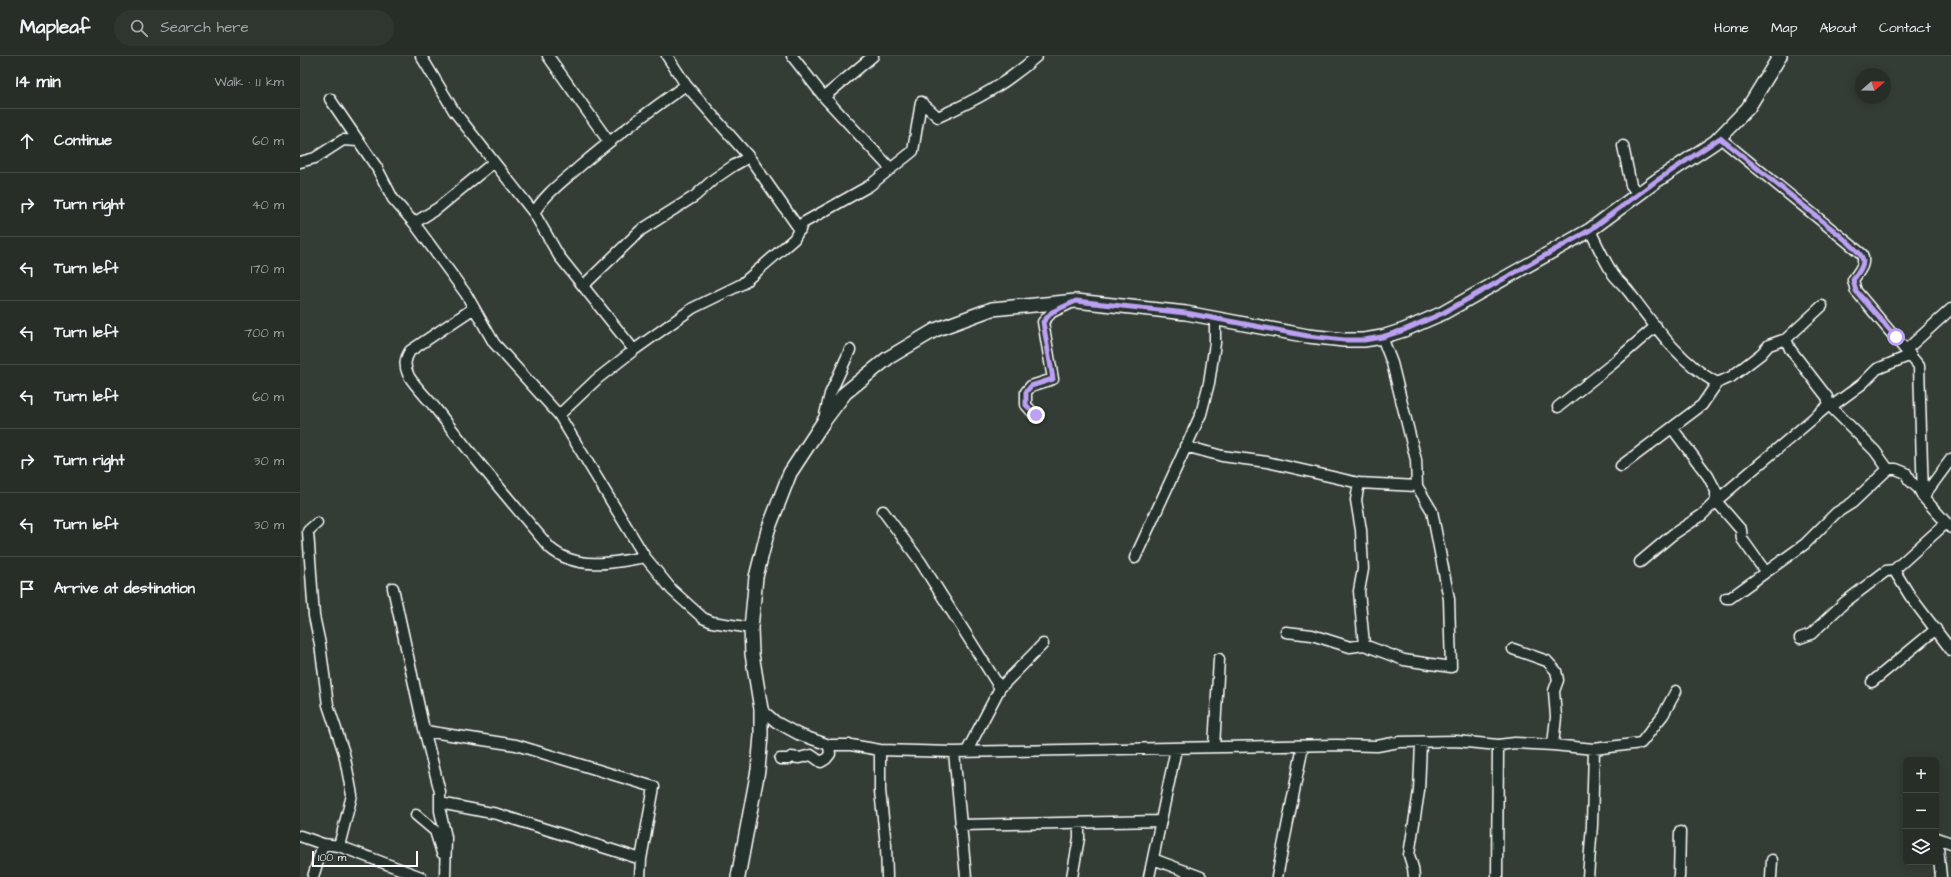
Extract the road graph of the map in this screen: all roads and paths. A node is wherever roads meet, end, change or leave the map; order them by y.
1 (420, 56) edge
2 (548, 56) edge
3 (667, 56) edge
4 (792, 56) edge
5 (873, 56) edge
6 (1036, 56) edge
7 (1780, 56) edge
8 (686, 85) junction
9 (824, 97) junction
10 (330, 99) dead end
11 (1720, 138) junction
12 (358, 141) junction
13 (609, 142) junction
14 (1623, 146) dead end
15 (749, 157) junction
16 (300, 162) edge
17 (494, 162) junction
18 (891, 169) junction
19 (1638, 194) junction
20 (534, 213) junction
21 (414, 223) junction
22 (800, 230) junction
23 (1590, 230) junction
24 (583, 286) junction
25 (1076, 301) junction
26 (1822, 306) dead end
27 (474, 308) junction
28 (1951, 309) edge
29 (1215, 318) junction
30 (1656, 326) junction
31 (1382, 337) junction
32 (1786, 339) junction
33 (634, 350) junction
34 (850, 350) dead end
35 (1909, 352) junction
36 (1717, 383) junction
37 (1830, 405) junction
38 (1558, 407) dead end
39 (559, 415) junction
40 (1036, 415) dead end
41 (824, 421) junction
42 (1672, 428) junction
43 (1185, 446) junction
44 (1951, 459) edge
45 (1621, 466) dead end
46 (1892, 469) junction
47 (1360, 483) junction
48 (1417, 486) junction
49 (1923, 497) junction
50 (1716, 501) junction
51 (883, 511) dead end
52 (317, 523) dead end
53 (1949, 528) edge
54 (645, 557) junction
55 (1135, 558) dead end
56 (300, 561) edge
57 (1640, 562) dead end
58 (1762, 567) dead end
59 (1894, 570) junction
60 (393, 588) dead end
61 (1726, 598) dead end
62 (751, 628) junction
63 (1936, 628) junction
64 (1286, 632) dead end
65 (1800, 638) dead end
66 (320, 644) junction
67 (1044, 644) dead end
68 (1364, 645) junction
69 (1513, 649) dead end
70 (1951, 650) edge
71 (1219, 659) dead end
72 (1872, 682) dead end
73 (1000, 688) junction
74 (1676, 692) dead end
75 (761, 709) junction
76 (425, 731) junction
77 (1421, 743) junction
78 (828, 744) junction
79 (1498, 745) junction
80 (1553, 745) junction
81 (1303, 746) junction
82 (1214, 747) junction
83 (1176, 749) junction
84 (1594, 749) junction
85 (880, 750) junction
86 (967, 751) junction
87 (954, 752) junction
88 (780, 759) dead end
89 (440, 803) junction
90 (416, 815) dead end
91 (1161, 821) junction
92 (1079, 823) junction
93 (960, 825) junction
94 (1680, 832) dead end
95 (300, 836) edge
96 (1951, 843) edge
97 (323, 844) junction
98 (339, 846) junction
99 (641, 859) junction
100 (1153, 859) junction
101 (1772, 860) dead end
102 (314, 877) edge
103 (421, 877) edge
104 (445, 877) edge
105 (449, 877) edge
106 (640, 877) edge
107 (738, 877) edge
108 (887, 877) edge
109 (966, 877) edge
110 (1072, 877) edge
111 (1149, 877) edge
112 (1201, 877) edge
113 (1277, 877) edge
114 (1414, 877) edge
115 (1497, 877) edge
116 (1588, 877) edge
117 (1679, 877) edge
118 (1771, 877) edge
119 (1941, 877) edge

1 - 17 street
2 - 13 street
3 - 8 street
4 - 9 street
5 - 9 street
6 - 18 street
7 - 11 main road
8 - 13 street
8 - 15 street
9 - 18 street
10 - 12 street
11 - 19 main road
11 - 35 street
12 - 16 street
12 - 21 street
13 - 20 street
14 - 19 street
15 - 22 street
15 - 24 street
17 - 20 street
17 - 21 street
18 - 22 street
19 - 23 main road
20 - 24 street
21 - 27 street
22 - 33 street
23 - 30 street
23 - 31 main road
24 - 33 street
25 - 29 main road
25 - 40 street
25 - 41 main road
26 - 32 street
27 - 39 street
27 - 54 street
28 - 35 street
29 - 31 main road
29 - 43 street
30 - 36 street
30 - 38 street
31 - 48 street
32 - 36 street
32 - 37 street
33 - 39 street
34 - 41 street
35 - 37 street
35 - 49 street
36 - 42 street
37 - 46 street
37 - 50 street
39 - 54 street
41 - 62 main road
42 - 45 street
42 - 50 street
43 - 47 street
43 - 55 street
44 - 49 street
46 - 49 street
46 - 53 street
46 - 61 street
47 - 48 street
47 - 68 street
48 - 68 street
49 - 53 street
50 - 57 street
50 - 58 street
51 - 73 street
52 - 66 street
53 - 59 street
54 - 62 street
56 - 66 street
59 - 63 street
59 - 65 street
60 - 76 street
62 - 75 main road
63 - 70 street
63 - 72 street
64 - 68 street
66 - 98 street
67 - 73 street
69 - 80 street
71 - 82 street
73 - 86 street
74 - 84 street
75 - 78 street
75 - 107 main road
76 - 89 street
76 - 99 street
77 - 79 street
77 - 81 street
77 - 114 street
78 - 85 street
78 - 88 street
79 - 80 street
79 - 115 street
80 - 84 street
81 - 82 street
81 - 113 street
82 - 83 street
83 - 86 street
83 - 91 street
84 - 116 street
85 - 87 street
85 - 108 street
86 - 87 street
87 - 93 street
89 - 99 street
89 - 104 street
90 - 105 street
91 - 92 street
91 - 100 street
92 - 93 street
92 - 110 street
93 - 109 street
94 - 117 street
95 - 97 street
96 - 119 street
97 - 98 street
97 - 102 street
98 - 103 street
99 - 106 street
100 - 111 street
100 - 112 street
101 - 118 street

